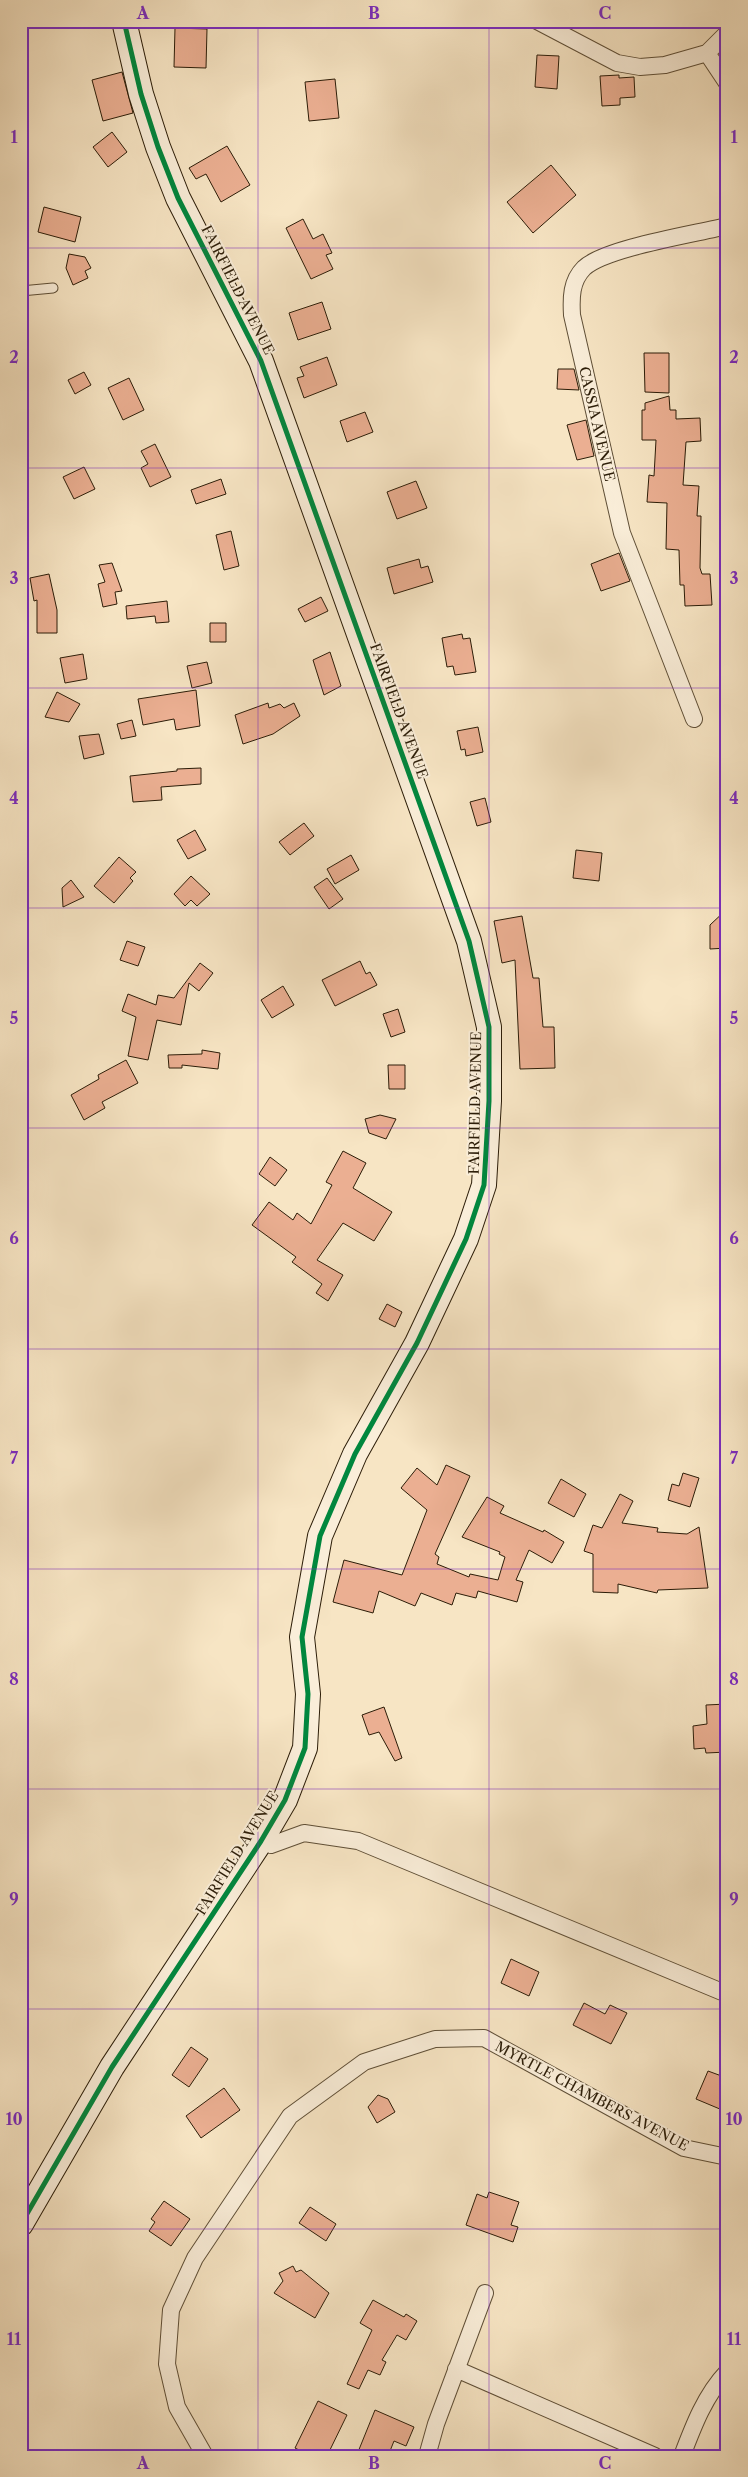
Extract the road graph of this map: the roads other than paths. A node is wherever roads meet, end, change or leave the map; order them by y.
1 (124, 21) edge
2 (537, 21) edge
3 (727, 33) edge
4 (707, 53) junction
5 (727, 83) edge
6 (727, 226) edge
7 (53, 288) dead end
8 (21, 291) edge
9 (694, 719) dead end
10 (261, 1841) junction
11 (727, 1994) edge
12 (727, 2157) edge
13 (21, 2224) edge
14 (484, 2292) dead end
15 (456, 2369) junction
16 (727, 2372) edge
17 (205, 2456) edge
18 (427, 2456) edge
19 (655, 2456) edge
20 (682, 2456) edge

1 - 10 street, FAIRFIELD AVENUE
2 - 4 street
3 - 4 street
4 - 5 street
6 - 9 street, CASSIA AVENUE
7 - 8 lane
10 - 11 street
10 - 13 street, FAIRFIELD AVENUE
12 - 17 street, MYRTLE CHAMBERS AVENUE
14 - 15 street
15 - 18 street
15 - 19 street
16 - 20 street

